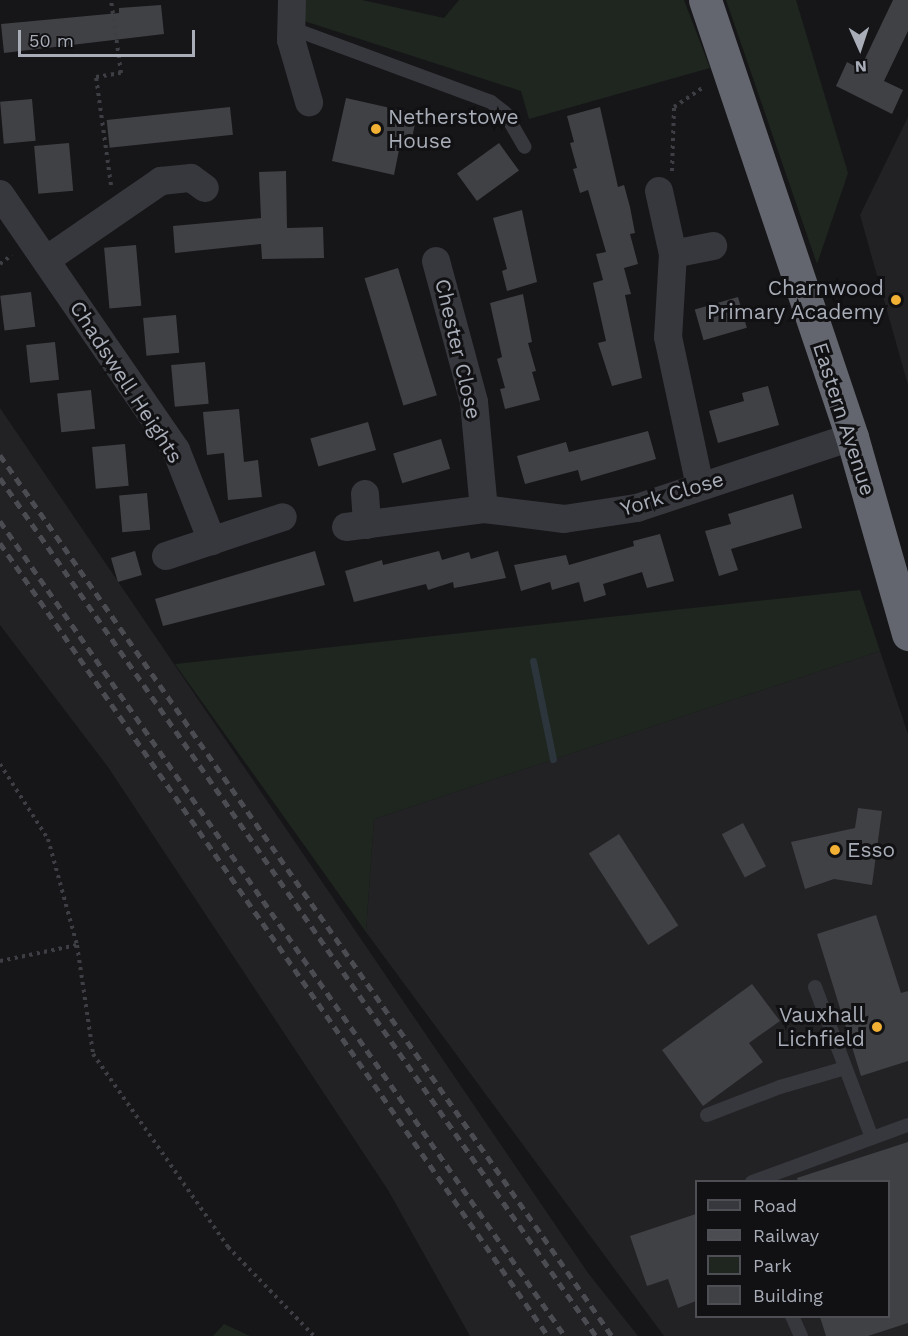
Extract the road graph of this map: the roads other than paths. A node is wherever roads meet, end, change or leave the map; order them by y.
1 (705, 0) edge
2 (291, 14) edge
3 (309, 102) dead end
4 (525, 147) dead end
5 (205, 188) dead end
6 (659, 191) road end
7 (0, 194) edge
8 (714, 246) dead end
9 (674, 254) junction
10 (46, 260) junction
11 (436, 261) dead end
12 (852, 437) junction
13 (700, 486) junction
14 (365, 494) dead end
15 (484, 509) junction
16 (284, 518) dead end
17 (212, 541) junction
18 (166, 556) dead end
19 (908, 634) edge
20 (814, 987) dead end
21 (845, 1068) junction
22 (707, 1115) dead end
23 (908, 1125) edge
24 (872, 1138) junction
25 (757, 1180) edge
26 (792, 1318) edge
27 (801, 1336) edge

1 - 12 highway, Eastern Avenue
2 - 3 street
2 - 4 lane
5 - 10 street
6 - 9 street
7 - 10 street, Chadswell Heights
8 - 9 street
9 - 13 street
10 - 17 street, Chadswell Heights
11 - 15 street, Chester Close
12 - 13 street, York Close
12 - 19 highway, Eastern Avenue
13 - 15 street, York Close
14 - 15 street, York Close
16 - 17 street
17 - 18 street
20 - 21 lane
21 - 22 lane
21 - 24 lane
23 - 24 lane
24 - 25 lane
26 - 27 lane

